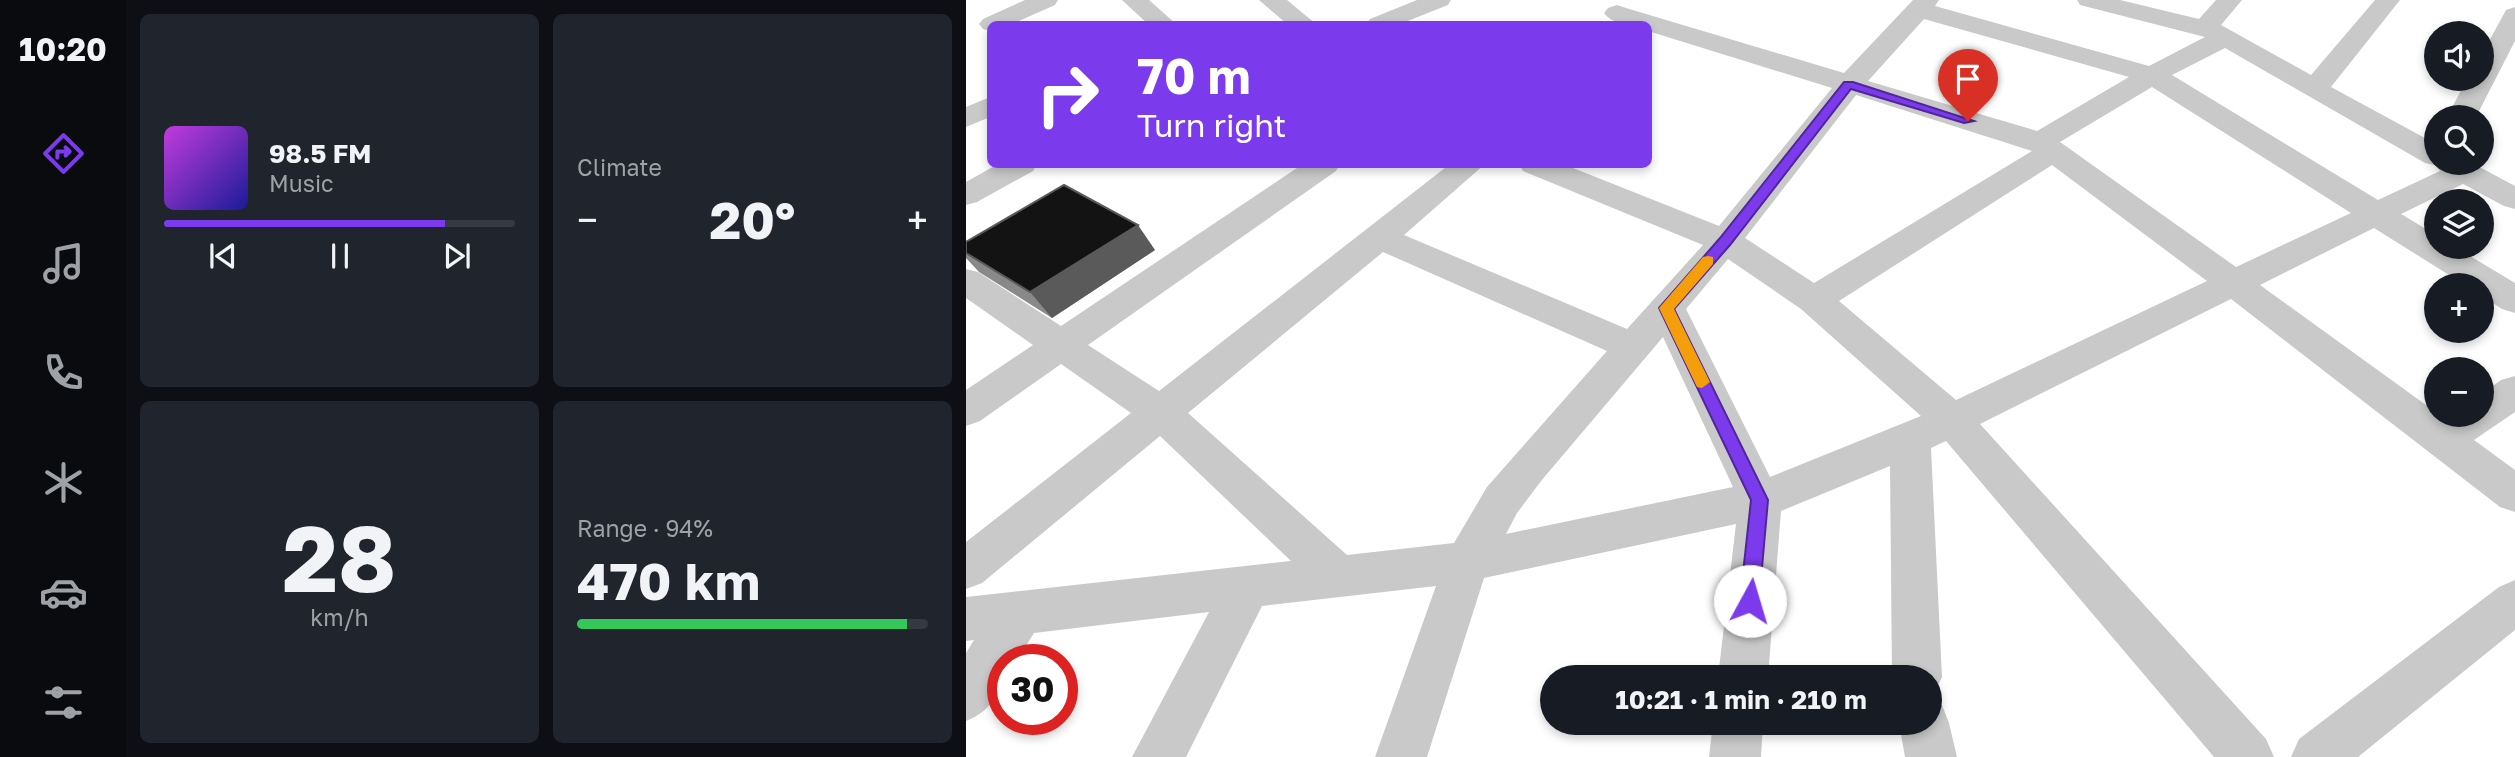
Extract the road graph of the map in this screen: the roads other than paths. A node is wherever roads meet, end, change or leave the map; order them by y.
1 (1046, 0) edge
2 (1134, 0) edge
3 (1271, 0) edge
4 (1439, 0) edge
5 (2090, 0) edge
6 (2230, 0) edge
7 (2388, 0) edge
8 (1922, 4) edge
9 (1617, 12) edge
10 (2515, 15) edge
11 (1000, 21) edge
12 (1156, 21) edge
13 (1299, 21) edge
14 (1386, 21) edge
15 (1646, 21) edge
16 (1652, 23) edge
17 (987, 27) edge
18 (2215, 32) junction
19 (966, 36) edge
20 (2494, 54) edge
21 (2152, 75) junction
22 (2494, 75) edge
23 (2515, 76) edge
24 (1849, 85) junction
25 (2314, 89) junction
26 (987, 108) edge
27 (966, 118) edge
28 (2047, 147) junction
29 (2424, 149) edge
30 (1016, 168) edge
31 (1315, 168) edge
32 (1465, 168) edge
33 (1545, 168) edge
34 (2433, 175) edge
35 (2472, 175) edge
36 (966, 195) edge
37 (2515, 199) edge
38 (2378, 213) junction
39 (1379, 237) junction
40 (1725, 241) junction
41 (2234, 283) junction
42 (969, 286) edge
43 (1814, 300) junction
44 (2515, 300) edge
45 (1667, 308) junction
46 (1060, 343) junction
47 (1633, 347) junction
48 (2515, 391) edge
49 (2494, 405) edge
50 (966, 410) edge
51 (1160, 412) junction
52 (1952, 420) junction
53 (2462, 427) edge
54 (1910, 440) junction
55 (2443, 440) junction
56 (2515, 494) edge
57 (1759, 500) junction
58 (1467, 562) junction
59 (966, 569) edge
60 (1338, 576) junction
61 (1248, 587) junction
62 (2515, 602) edge
63 (1020, 613) junction
64 (966, 620) edge
65 (1744, 665) edge
66 (1917, 665) edge
67 (966, 696) edge
68 (1737, 735) edge
69 (1926, 735) edge
70 (1158, 757) edge
71 (1401, 757) edge
72 (1735, 757) edge
73 (1931, 757) edge
74 (2248, 757) edge
75 (2317, 757) edge

1 - 11 street
2 - 12 street
3 - 13 street
4 - 14 street
5 - 18 street
6 - 18 street
7 - 25 street
8 - 21 street
8 - 24 street
9 - 15 street
10 - 20 street
16 - 24 street
17 - 19 street
18 - 21 street
18 - 25 street
21 - 28 street
21 - 38 street
22 - 23 street
24 - 28 street
24 - 40 street
25 - 29 street
26 - 27 street
28 - 41 street
28 - 43 street
30 - 36 street
31 - 46 street
32 - 39 street
33 - 40 street
34 - 38 street
35 - 37 street
38 - 41 street
38 - 44 street
39 - 47 street
39 - 51 street
40 - 43 street
40 - 45 street
41 - 52 street
41 - 55 street
42 - 46 street
43 - 52 street
45 - 47 street
45 - 57 street
46 - 50 street
46 - 51 street
47 - 58 street
48 - 49 street
51 - 59 street
51 - 60 street
52 - 54 street
52 - 74 street
53 - 55 street
54 - 57 street
54 - 66 street
55 - 56 street
57 - 58 street
57 - 65 street
58 - 60 street
58 - 71 street
60 - 61 street
61 - 63 street
61 - 70 street
62 - 75 street
63 - 64 street
63 - 67 street
68 - 72 street
69 - 73 street

